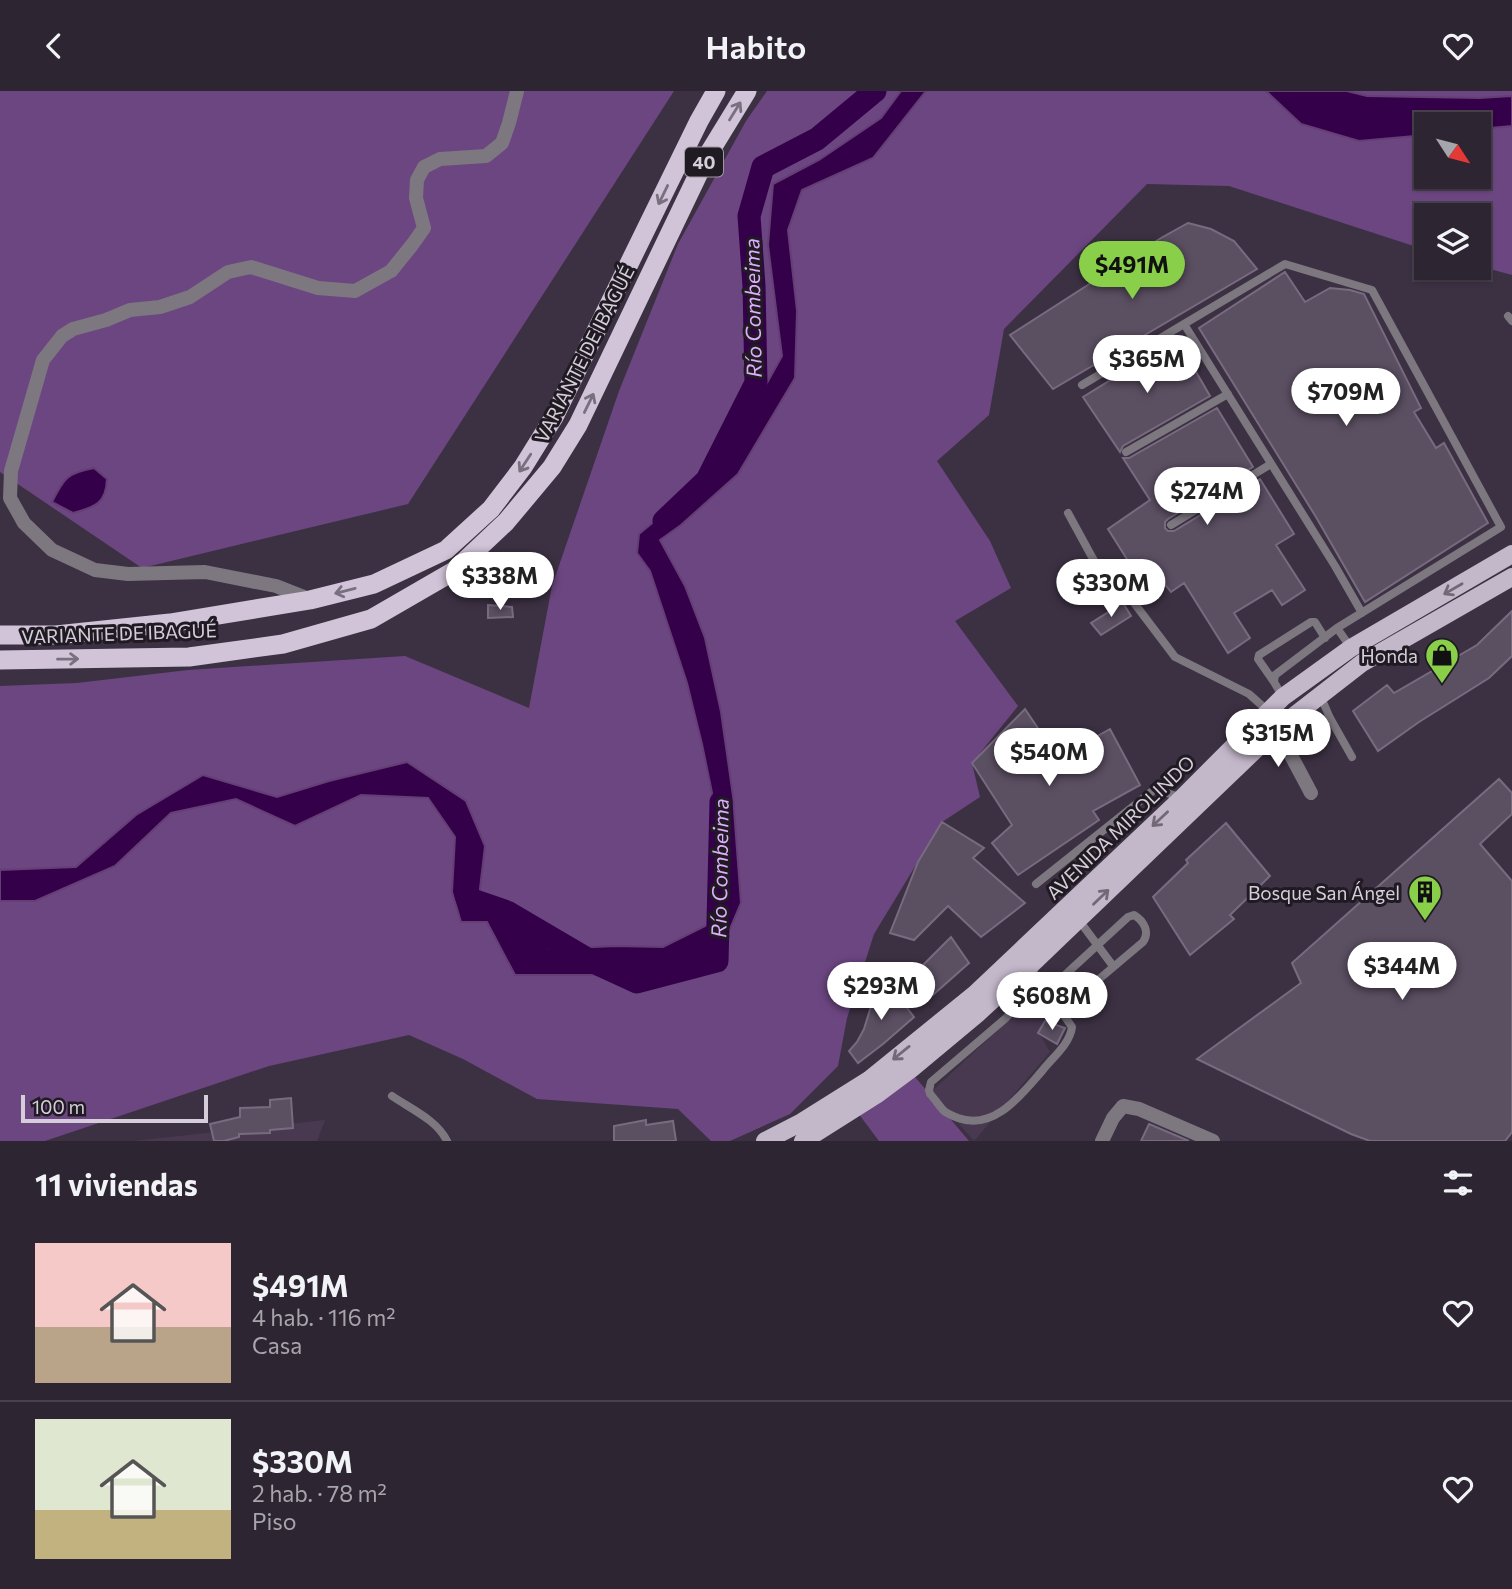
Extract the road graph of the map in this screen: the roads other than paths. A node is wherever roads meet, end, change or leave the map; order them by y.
1 (517, 91) edge
2 (716, 91) edge
3 (747, 91) edge
4 (1184, 324) junction
5 (1082, 385) dead end
6 (1228, 394) junction
7 (1126, 452) dead end
8 (1271, 464) junction
9 (1068, 513) dead end
10 (1171, 525) dead end
11 (1512, 554) edge
12 (1512, 577) edge
13 (310, 600) junction
14 (1362, 613) junction
15 (1337, 628) junction
16 (0, 635) edge
17 (1325, 638) junction
18 (1351, 648) junction
19 (0, 660) edge
20 (1278, 689) junction
21 (1320, 695) junction
22 (1268, 711) junction
23 (1276, 729) junction
24 (1352, 757) dead end
25 (1311, 793) dead end
26 (1182, 798) junction
27 (1036, 884) dead end
28 (1078, 919) junction
29 (1097, 945) junction
30 (1037, 959) junction
31 (1113, 966) junction
32 (1030, 990) junction
33 (392, 1096) dead end
34 (447, 1141) edge
35 (765, 1141) edge
36 (803, 1141) edge
37 (1102, 1141) edge
38 (1213, 1141) edge

1 - 13 street
2 -> 13 highway, VARIANTE DE IBAGUÉ / 40
19 -> 3 highway, VARIANTE DE IBAGUÉ / 40
4 - 5 lane
4 - 6 lane
4 - 14 lane
6 - 7 lane
6 - 8 lane
8 - 10 lane
8 - 14 lane
9 - 22 lane
11 -> 18 main road, AVENIDA MIROLINDO
12 - 21 main road, AVENIDA MIROLINDO
13 - 16 highway, VARIANTE DE IBAGUÉ / 40
14 - 15 lane
15 - 17 lane
15 - 18 lane
17 - 20 lane
17 - 20 lane
18 - 20 main road, AVENIDA MIROLINDO
20 - 22 main road, AVENIDA MIROLINDO
21 - 23 main road, AVENIDA MIROLINDO
21 - 24 lane
22 - 26 main road, AVENIDA MIROLINDO
23 - 25 street
28 -> 23 main road, AVENIDA MIROLINDO
26 - 27 lane
26 -> 35 main road, AVENIDA MIROLINDO
28 - 29 lane
28 - 30 main road, AVENIDA MIROLINDO
29 - 31 lane
29 - 31 lane
29 - 31 lane
30 - 32 lane
30 - 36 main road, AVENIDA MIROLINDO
32 - 32 lane
33 - 34 lane
37 - 38 street

